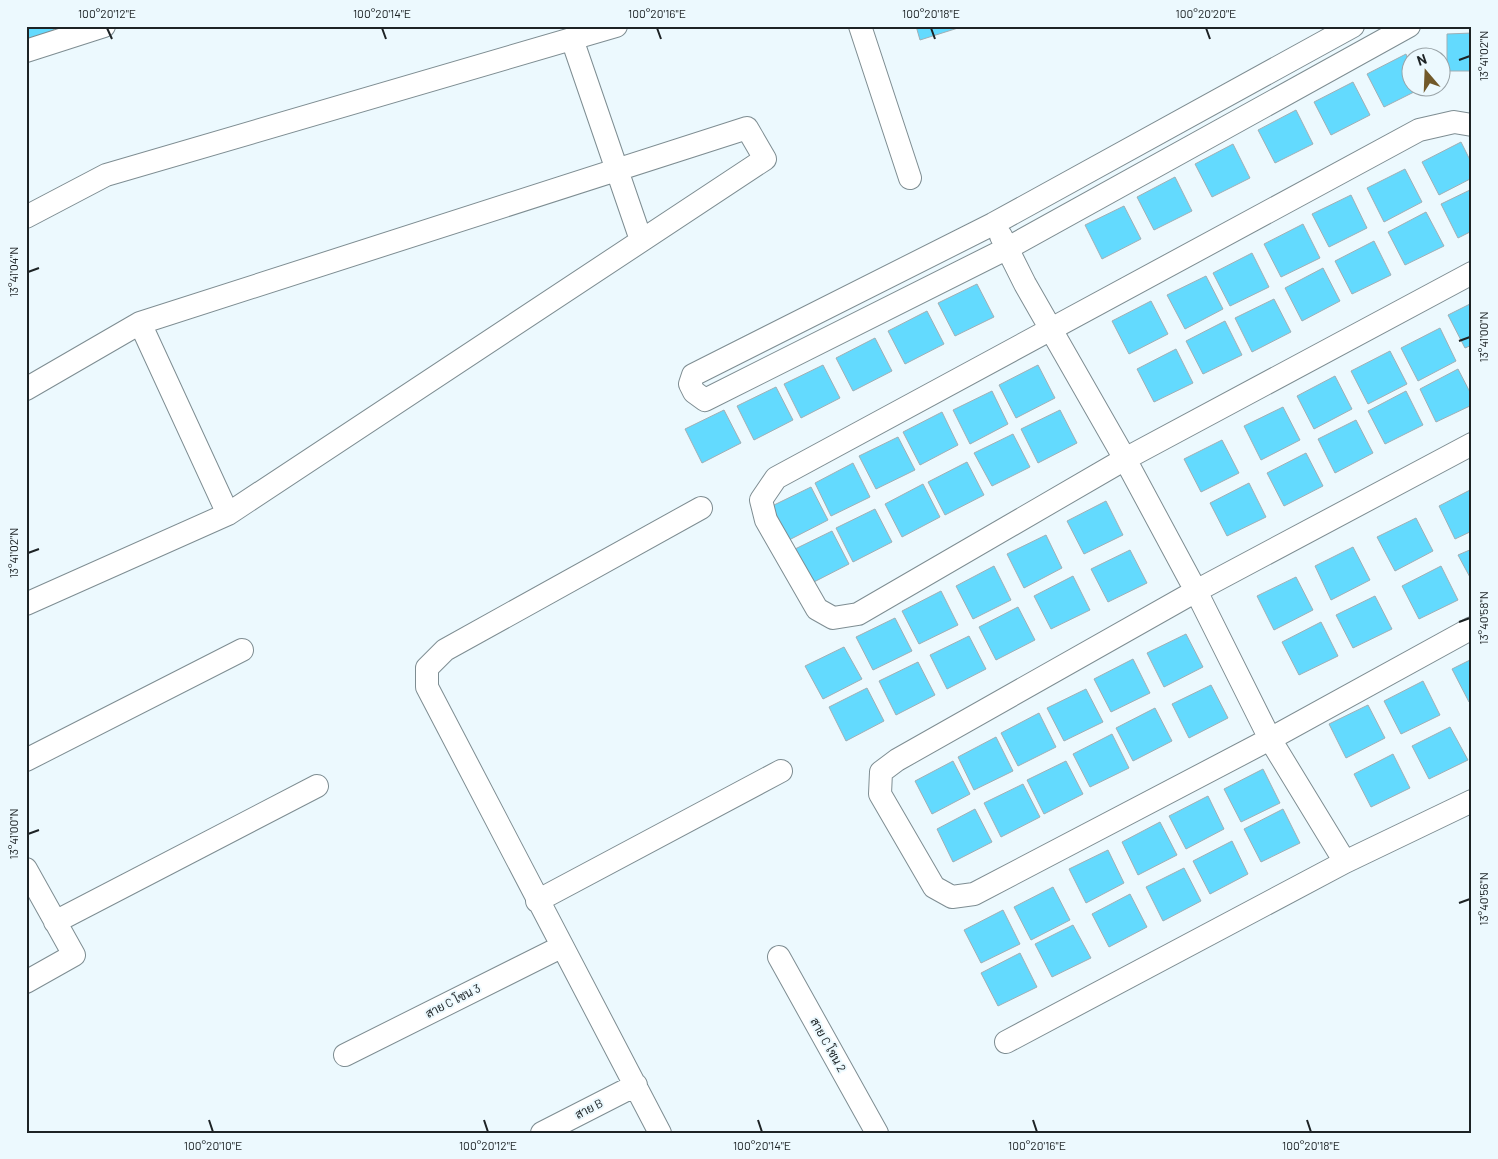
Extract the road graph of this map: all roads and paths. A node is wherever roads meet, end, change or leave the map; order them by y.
1 (104, 26) edge
2 (616, 26) edge
3 (860, 26) edge
4 (1353, 26) edge
5 (1409, 26) edge
6 (572, 39) junction
7 (26, 51) edge
8 (1472, 125) edge
9 (618, 170) junction
10 (910, 178) dead end
11 (26, 217) edge
12 (994, 224) junction
13 (641, 240) junction
14 (1008, 248) junction
15 (1472, 273) edge
16 (140, 323) junction
17 (1049, 328) junction
18 (26, 389) edge
19 (1472, 444) edge
20 (1125, 459) junction
21 (701, 508) dead end
22 (228, 514) junction
23 (1196, 591) junction
24 (26, 604) edge
25 (1472, 628) edge
26 (242, 650) dead end
27 (1270, 739) junction
28 (26, 760) edge
29 (781, 771) dead end
30 (317, 786) dead end
31 (1472, 801) edge
32 (1345, 862) junction
33 (26, 869) edge
34 (537, 901) junction
35 (55, 922) junction
36 (561, 947) junction
37 (779, 957) dead end
38 (26, 982) edge
39 (1006, 1042) dead end
40 (345, 1055) dead end
41 (636, 1085) junction
42 (542, 1133) edge
43 (660, 1133) edge
44 (877, 1133) edge

1 - 7 street
2 - 6 street
3 - 10 street
4 - 12 street
5 - 14 street
6 - 9 street
6 - 11 street
8 - 17 street
9 - 13 street
9 - 13 street
9 - 16 street
12 - 14 street
12 - 14 street
13 - 22 street
14 - 17 street
15 - 20 street
16 - 18 street
16 - 22 street
17 - 20 street
17 - 20 street
19 - 23 street
20 - 23 street
21 - 34 street
22 - 24 street
23 - 27 street
23 - 27 street
25 - 27 street
26 - 28 street
27 - 32 street
29 - 34 street
30 - 35 street
31 - 32 street
32 - 39 street
33 - 35 street
34 - 36 street
35 - 38 street
36 - 40 street, สาย C โซน 3
36 - 41 street
37 - 44 street, สาย C โซน 2
41 - 42 street, สาย B
41 - 43 street

